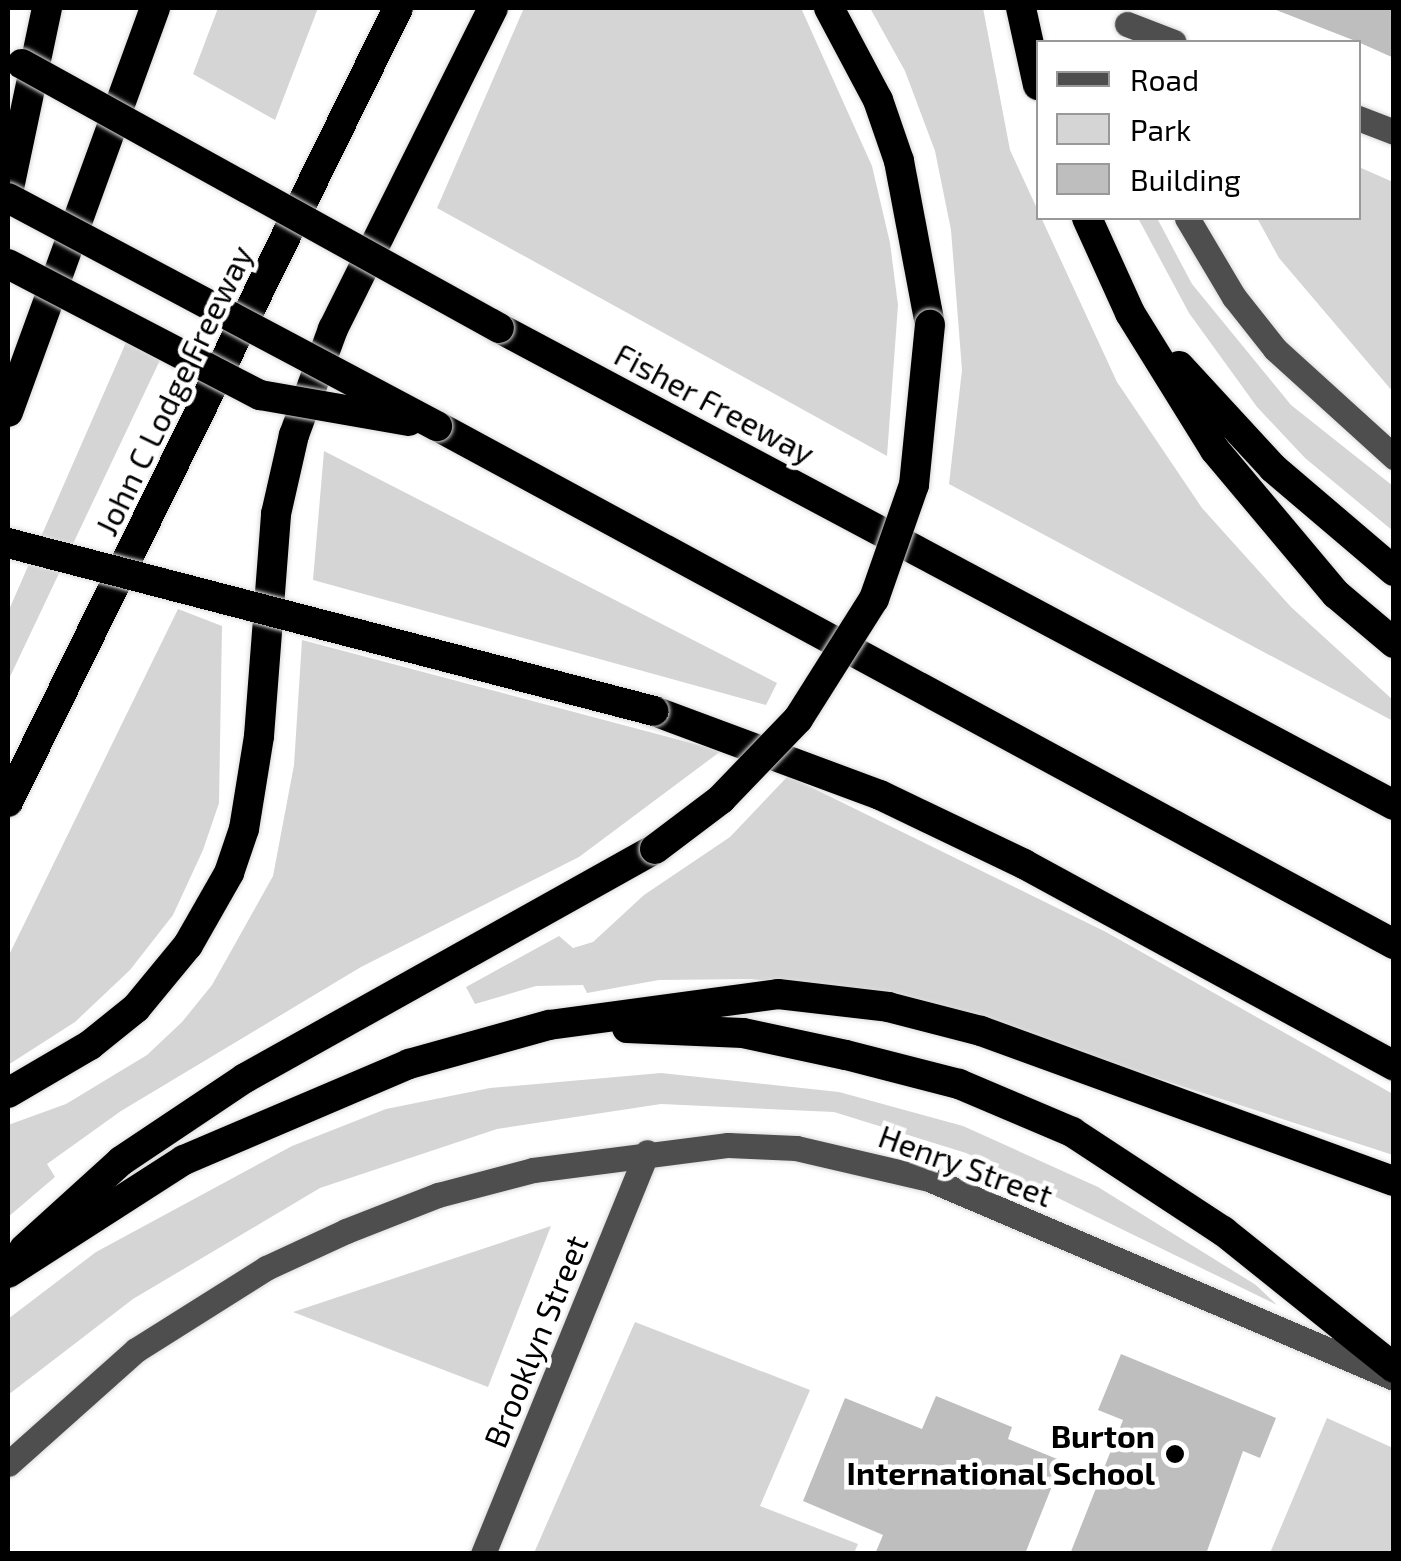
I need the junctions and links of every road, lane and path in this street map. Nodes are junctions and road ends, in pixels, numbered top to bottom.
1 (47, 8) edge
2 (155, 8) edge
3 (493, 8) edge
4 (829, 8) edge
5 (1021, 8) edge
6 (395, 13) edge
7 (1128, 25) edge
8 (1169, 40) edge
9 (15, 59) edge
10 (1036, 76) edge
11 (1361, 119) edge
12 (1394, 132) edge
13 (8, 195) edge
14 (1088, 220) edge
15 (1188, 220) edge
16 (8, 264) edge
17 (1130, 313) junction
18 (8, 412) edge
19 (436, 426) junction
20 (1394, 457) edge
21 (8, 543) edge
22 (1394, 570) edge
23 (1394, 643) edge
24 (8, 802) edge
25 (1394, 805) edge
26 (1394, 944) edge
27 (549, 1025) junction
28 (1394, 1066) edge
29 (8, 1093) edge
30 (647, 1152) junction
31 (1394, 1181) edge
32 (8, 1265) edge
33 (8, 1273) edge
34 (1394, 1368) edge
35 (1394, 1378) edge
36 (8, 1464) edge
37 (483, 1554) edge

1 - 13 highway
2 - 18 highway
3 - 29 highway
4 - 32 highway, bridge
5 - 10 highway
6 - 24 highway, John C Lodge Freeway
7 - 8 street
9 - 25 highway, Fisher Freeway, bridge
11 - 12 street
13 - 19 highway, bridge
14 - 17 highway
15 - 20 street
16 - 19 highway, bridge
17 - 22 highway
17 - 23 highway
19 - 26 highway
21 - 28 highway, bridge
27 - 31 highway
27 - 33 highway
27 - 34 highway
30 - 35 street, Henry Street
30 - 36 street, Henry Street
30 - 37 street, Brooklyn Street

